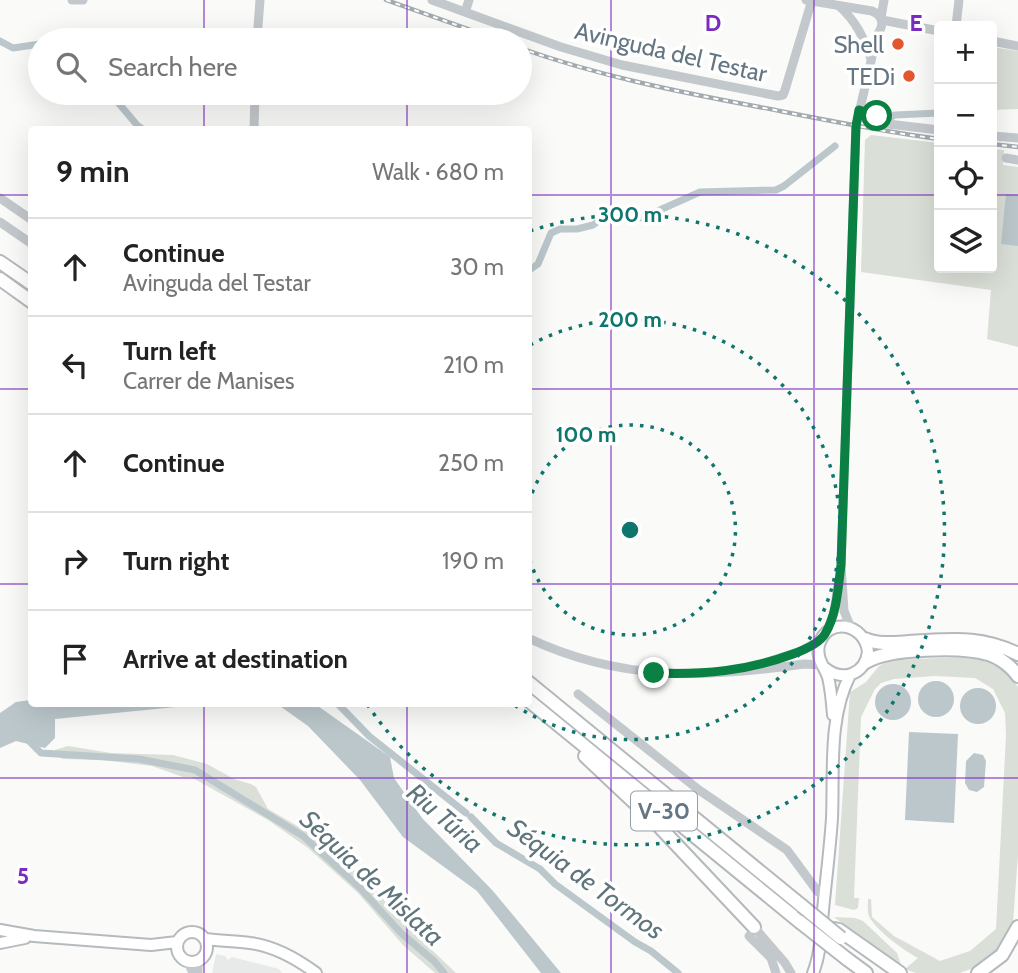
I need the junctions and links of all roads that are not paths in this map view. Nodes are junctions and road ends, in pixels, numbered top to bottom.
1 (72, 0) edge
2 (83, 0) edge
3 (260, 0) edge
4 (432, 0) edge
5 (469, 0) edge
6 (810, 0) edge
7 (884, 0) edge
8 (959, 0) edge
9 (838, 5) junction
10 (868, 11) junction
11 (465, 12) junction
12 (881, 19) junction
13 (957, 21) edge
14 (855, 24) junction
15 (258, 28) edge
16 (509, 28) edge
17 (934, 30) edge
18 (877, 35) junction
19 (532, 36) edge
20 (863, 36) junction
21 (997, 42) edge
22 (1018, 46) edge
23 (871, 61) junction
24 (255, 105) edge
25 (859, 110) junction
26 (254, 126) edge
27 (934, 129) edge
28 (997, 136) edge
29 (1018, 138) edge
30 (1006, 158) dead end
31 (1018, 160) edge
32 (0, 198) edge
33 (28, 217) edge
34 (0, 222) edge
35 (28, 241) edge
36 (0, 261) edge
37 (0, 279) edge
38 (28, 281) edge
39 (28, 299) edge
40 (841, 565) junction
41 (851, 628) junction
42 (823, 637) junction
43 (865, 639) junction
44 (532, 640) edge
45 (1018, 654) edge
46 (866, 662) junction
47 (823, 667) junction
48 (740, 670) junction
49 (850, 675) junction
50 (1018, 676) edge
51 (532, 685) edge
52 (578, 694) dead end
53 (532, 707) edge
54 (532, 707) edge
55 (835, 729) junction
56 (825, 894) junction
57 (1018, 927) edge
58 (0, 930) edge
59 (752, 932) junction
60 (34, 936) junction
61 (843, 936) junction
62 (177, 942) junction
63 (0, 943) edge
64 (207, 944) junction
65 (151, 945) junction
66 (819, 956) junction
67 (191, 965) edge
68 (316, 973) edge
69 (776, 973) edge
70 (792, 973) edge
71 (813, 973) edge
72 (821, 973) edge
73 (866, 973) edge
74 (887, 973) edge
75 (900, 973) edge
76 (978, 973) edge

1 - 2 street
3 - 15 street
4 - 11 street, Avinguda del Testar
5 - 11 street
6 - 9 street
6 - 19 street, Avinguda del Testar
7 - 10 street
7 - 12 street
8 - 13 street
9 - 10 street
9 - 14 street
10 - 12 street
10 - 14 street
11 - 16 street, Avinguda del Testar
12 - 17 street
12 - 18 street
14 - 20 street
18 - 20 street
18 - 23 street
20 - 23 street
21 - 22 street
23 - 25 street
24 - 26 street
25 - 27 street
25 - 40 street
28 - 29 street
30 - 31 street
32 - 33 street
34 - 35 street
36 - 38 highway
37 - 39 highway
40 - 41 street
40 - 42 street
41 - 42 main road
41 - 43 main road
42 - 47 main road
42 - 48 street
43 - 45 highway
43 - 46 main road
44 - 48 street
46 - 49 main road
46 - 50 highway
47 - 48 street
47 - 49 main road
47 - 55 main road
49 - 55 main road
51 - 61 highway, V-30, bridge
52 - 56 street
53 - 73 highway, V-30, bridge
54 - 59 highway
55 - 56 main road
56 - 66 main road
57 - 76 highway
58 - 60 main road
59 - 69 street
59 - 70 street
60 - 63 main road
60 - 65 main road
61 - 74 highway, V-30
61 - 75 highway
62 - 64 main road
62 - 65 main road
62 - 67 main road
64 - 67 main road
64 - 68 main road
65 - 67 main road
66 - 71 main road
66 - 72 main road

